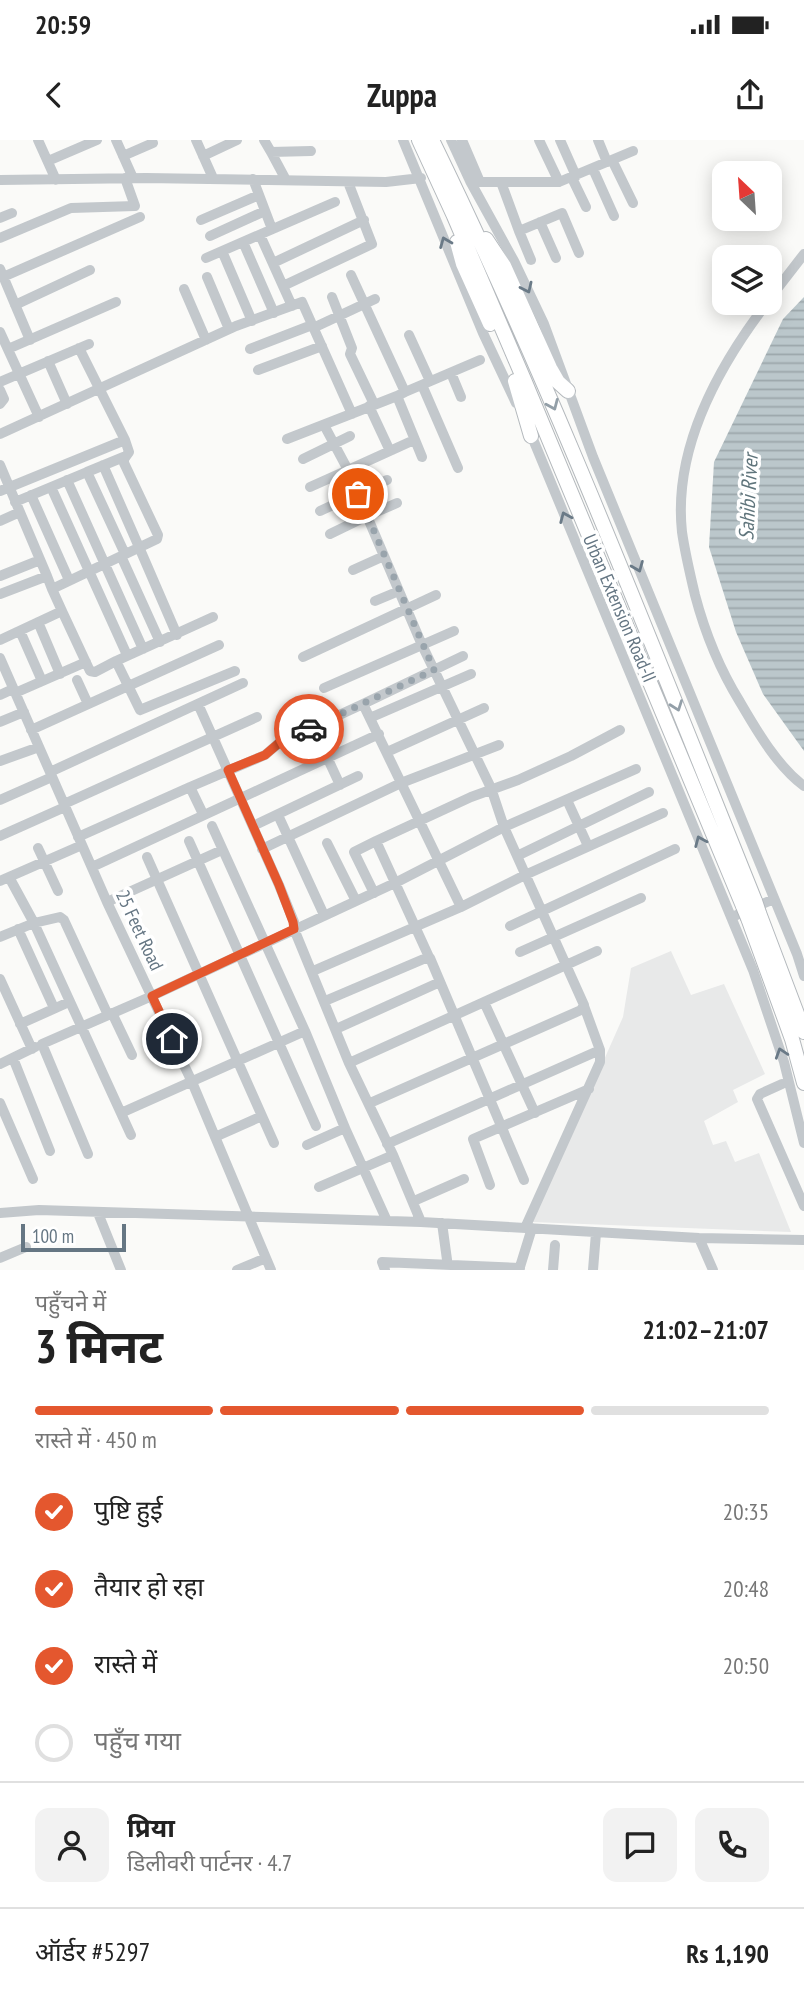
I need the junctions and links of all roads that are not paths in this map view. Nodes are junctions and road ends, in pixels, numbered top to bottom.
1 (38, 140) edge
2 (97, 140) edge
3 (116, 140) edge
4 (196, 140) edge
5 (237, 140) edge
6 (264, 140) edge
7 (403, 140) edge
8 (418, 140) edge
9 (432, 140) edge
10 (451, 140) edge
11 (462, 140) edge
12 (539, 140) edge
13 (560, 140) edge
14 (598, 140) edge
15 (153, 143) dead end
16 (311, 151) dead end
17 (633, 151) dead end
18 (271, 152) junction
19 (123, 156) junction
20 (203, 156) junction
21 (48, 161) junction
22 (610, 161) junction
23 (593, 169) junction
24 (574, 177) junction
25 (1, 178) edge
26 (129, 178) junction
27 (213, 178) junction
28 (421, 178) junction
29 (253, 179) junction
30 (56, 180) junction
31 (286, 180) junction
32 (348, 182) junction
33 (475, 182) junction
34 (501, 182) junction
35 (559, 182) junction
36 (259, 195) junction
37 (335, 202) dead end
38 (633, 203) dead end
39 (135, 206) junction
40 (586, 207) dead end
41 (265, 211) junction
42 (12, 213) dead end
43 (454, 216) junction
44 (614, 216) dead end
45 (139, 217) junction
46 (0, 218) edge
47 (201, 220) dead end
48 (364, 220) junction
49 (540, 222) junction
50 (144, 228) dead end
51 (272, 229) junction
52 (519, 231) junction
53 (476, 232) junction
54 (260, 234) junction
55 (211, 236) dead end
56 (0, 239) edge
57 (243, 242) junction
58 (222, 251) junction
59 (579, 253) dead end
60 (804, 254) edge
61 (206, 258) dead end
62 (556, 258) dead end
63 (531, 260) dead end
64 (273, 263) junction
65 (90, 270) dead end
66 (2, 273) edge
67 (351, 275) dead end
68 (207, 277) dead end
69 (782, 283) edge
70 (283, 286) junction
71 (184, 289) dead end
72 (332, 297) dead end
73 (375, 299) dead end
74 (116, 302) dead end
75 (365, 304) junction
76 (15, 305) junction
77 (292, 306) junction
78 (274, 313) junction
79 (758, 315) edge
80 (340, 316) junction
81 (252, 321) junction
82 (313, 326) junction
83 (229, 329) junction
84 (0, 332) edge
85 (409, 335) dead end
86 (30, 340) junction
87 (206, 340) junction
88 (322, 346) junction
89 (8, 349) junction
90 (250, 349) dead end
91 (480, 360) dead end
92 (48, 361) junction
93 (258, 370) dead end
94 (19, 373) junction
95 (451, 373) junction
96 (0, 382) edge
97 (426, 383) junction
98 (99, 389) junction
99 (0, 390) edge
100 (568, 390) junction
101 (401, 394) junction
102 (461, 397) dead end
103 (0, 404) edge
104 (67, 404) junction
105 (372, 405) junction
106 (352, 414) junction
107 (39, 417) junction
108 (324, 425) junction
109 (0, 433) edge
110 (350, 436) dead end
111 (531, 436) junction
112 (287, 439) dead end
113 (125, 440) junction
114 (414, 440) junction
115 (334, 443) junction
116 (390, 451) junction
117 (126, 456) junction
118 (422, 457) dead end
119 (303, 459) dead end
120 (0, 466) edge
121 (103, 466) junction
122 (458, 468) dead end
123 (348, 470) junction
124 (87, 472) junction
125 (67, 480) junction
126 (387, 480) dead end
127 (51, 487) junction
128 (310, 487) dead end
129 (5, 489) edge
130 (358, 494) junction
131 (31, 495) junction
132 (15, 502) junction
133 (397, 503) dead end
134 (320, 511) dead end
135 (20, 512) junction
136 (367, 516) junction
137 (0, 521) edge
138 (330, 534) dead end
139 (139, 547) junction
140 (123, 555) junction
141 (384, 556) junction
142 (40, 560) junction
143 (105, 564) junction
144 (90, 570) junction
145 (353, 570) dead end
146 (0, 576) edge
147 (47, 576) junction
148 (69, 580) junction
149 (52, 589) junction
150 (399, 591) junction
151 (0, 594) edge
152 (436, 595) dead end
153 (375, 601) dead end
154 (407, 608) junction
155 (62, 611) junction
156 (213, 617) dead end
157 (38, 622) junction
158 (20, 631) junction
159 (454, 631) dead end
160 (177, 635) junction
161 (0, 640) edge
162 (160, 642) junction
163 (219, 645) dead end
164 (422, 645) junction
165 (143, 649) junction
166 (128, 655) junction
167 (463, 656) dead end
168 (303, 657) dead end
169 (0, 658) edge
170 (116, 661) junction
171 (86, 663) junction
172 (434, 670) junction
173 (235, 671) dead end
174 (60, 674) junction
175 (471, 674) dead end
176 (77, 680) dead end
177 (42, 681) junction
178 (243, 683) dead end
179 (442, 687) junction
180 (129, 688) junction
181 (324, 688) dead end
182 (14, 691) junction
183 (0, 695) edge
184 (88, 704) junction
185 (198, 704) junction
186 (363, 704) junction
187 (484, 708) dead end
188 (23, 712) junction
189 (257, 717) dead end
190 (372, 717) junction
191 (458, 720) junction
192 (0, 722) edge
193 (31, 730) junction
194 (620, 730) dead end
195 (379, 734) junction
196 (213, 737) junction
197 (499, 745) dead end
198 (39, 747) junction
199 (387, 752) junction
200 (473, 755) junction
201 (327, 757) junction
202 (0, 761) edge
203 (636, 769) dead end
204 (228, 770) junction
205 (51, 775) junction
206 (358, 776) dead end
207 (401, 783) junction
208 (340, 785) junction
209 (804, 786) edge
210 (190, 787) junction
211 (491, 789) junction
212 (649, 792) dead end
213 (239, 797) junction
214 (0, 800) edge
215 (567, 800) junction
216 (64, 805) junction
217 (663, 813) dead end
218 (202, 814) junction
219 (278, 815) junction
220 (417, 820) junction
221 (212, 826) dead end
222 (579, 826) junction
223 (253, 827) junction
224 (504, 827) junction
225 (0, 836) edge
226 (287, 837) junction
227 (80, 841) junction
228 (189, 841) dead end
229 (376, 841) junction
230 (327, 843) dead end
231 (588, 846) junction
232 (38, 848) dead end
233 (262, 849) junction
234 (676, 849) dead end
235 (222, 850) junction
236 (517, 856) junction
237 (147, 857) dead end
238 (44, 861) junction
239 (198, 861) junction
240 (438, 862) junction
241 (92, 867) junction
242 (525, 875) junction
243 (5, 879) edge
244 (157, 880) junction
245 (397, 882) junction
246 (58, 891) dead end
247 (374, 893) junction
248 (641, 898) dead end
249 (774, 900) junction
250 (356, 901) junction
251 (107, 902) junction
252 (461, 907) junction
253 (751, 909) junction
254 (541, 911) junction
255 (324, 915) junction
256 (732, 918) junction
257 (34, 923) junction
258 (416, 926) junction
259 (510, 926) dead end
260 (18, 929) junction
261 (294, 929) junction
262 (0, 936) edge
263 (553, 939) junction
264 (266, 943) junction
265 (767, 949) junction
266 (597, 951) dead end
267 (520, 952) dead end
268 (241, 954) junction
269 (429, 957) junction
270 (565, 966) junction
271 (313, 971) junction
272 (200, 973) junction
273 (804, 976) edge
274 (0, 979) edge
275 (440, 982) junction
276 (152, 996) junction
277 (325, 1001) junction
278 (69, 1002) junction
279 (484, 1002) junction
280 (584, 1006) junction
281 (54, 1008) junction
282 (110, 1014) junction
283 (454, 1015) junction
284 (20, 1024) junction
285 (81, 1027) junction
286 (336, 1029) junction
287 (305, 1031) junction
288 (804, 1032) edge
289 (280, 1042) junction
290 (503, 1043) junction
291 (37, 1046) junction
292 (600, 1050) junction
293 (132, 1055) dead end
294 (472, 1057) junction
295 (13, 1058) junction
296 (239, 1060) junction
297 (349, 1063) junction
298 (0, 1064) edge
299 (192, 1082) junction
300 (804, 1083) edge
301 (782, 1084) dead end
302 (522, 1086) junction
303 (589, 1088) junction
304 (491, 1100) junction
305 (370, 1103) junction
306 (1, 1110) edge
307 (535, 1112) junction
308 (121, 1113) junction
309 (262, 1116) junction
310 (316, 1126) dead end
311 (502, 1127) junction
312 (345, 1128) junction
313 (131, 1135) dead end
314 (215, 1137) junction
315 (274, 1143) dead end
316 (804, 1143) edge
317 (387, 1144) junction
318 (307, 1145) dead end
319 (50, 1150) dead end
320 (89, 1154) dead end
321 (393, 1155) junction
322 (363, 1168) junction
323 (33, 1179) dead end
324 (464, 1179) dead end
325 (524, 1180) dead end
326 (490, 1185) dead end
327 (319, 1187) dead end
328 (414, 1201) junction
329 (804, 1206) edge
330 (0, 1213) edge
331 (98, 1213) junction
332 (248, 1216) junction
333 (387, 1221) junction
334 (421, 1222) junction
335 (442, 1223) junction
336 (529, 1228) junction
337 (596, 1233) junction
338 (699, 1238) junction
339 (804, 1240) edge
340 (555, 1245) dead end
341 (26, 1247) dead end
342 (0, 1258) edge
343 (267, 1258) junction
344 (448, 1267) edge
345 (477, 1268) edge
346 (519, 1269) edge
347 (121, 1270) edge
348 (237, 1270) edge
349 (271, 1270) edge
350 (385, 1270) edge
351 (553, 1270) edge
352 (593, 1270) edge
353 (713, 1270) edge

1 - 21 street
2 - 21 street
3 - 19 street
4 - 20 street
5 - 20 street
6 - 18 street
7 - 28 street
8 - 43 highway, Urban Extension Road-II
9 - 53 highway, Urban Extension Road-II
10 - 33 street
11 - 33 street
12 - 35 street
13 - 24 street
14 - 22 street
15 - 19 street
16 - 18 street
17 - 22 street
18 - 31 street
19 - 26 street
20 - 27 street
21 - 30 street
22 - 23 street
22 - 38 street
23 - 24 street
23 - 44 street
24 - 35 street
24 - 40 street
25 - 30 street
26 - 27 street
26 - 30 street
26 - 39 street
27 - 29 street
28 - 32 street
111 -> 28 street
29 - 31 street
29 - 36 street
31 - 32 street
32 - 48 street
33 - 34 street
33 -> 100 street
34 - 35 street
34 - 52 street
36 - 41 street
36 - 47 street
37 - 51 street
39 - 45 street
39 - 56 street
41 - 51 street
41 - 55 street
42 - 46 street
43 - 111 highway
43 - 253 highway, Urban Extension Road-II
45 - 50 street
45 - 66 street
48 - 64 street
48 - 70 street
49 - 52 street
49 - 59 street
49 - 62 street
51 - 54 street
52 - 63 street
53 - 100 highway
53 -> 253 highway, Urban Extension Road-II
54 - 57 street
54 - 64 street
57 - 58 street
57 - 78 street
58 - 61 street
58 - 81 street
60 - 69 street
64 - 70 street
65 - 76 street
66 - 76 street
67 - 75 street
68 - 83 street
70 - 77 street
71 - 87 street
72 - 80 street
73 - 75 street
74 - 86 street
75 - 80 street
75 - 101 street
76 - 86 street
77 - 78 street
77 - 82 street
78 - 81 street
79 - 209 street
80 - 82 street
80 - 105 street
81 - 83 street
82 - 88 street
82 - 90 street
83 - 87 street
84 - 89 street
85 - 97 street
86 - 89 street
87 - 98 street
88 - 93 street
88 - 106 street
89 - 94 street
91 - 95 street
92 - 94 street
92 - 98 street
92 - 104 street
94 - 96 street
94 - 107 street
95 - 97 street
95 - 102 street
97 - 101 street
97 - 122 street
98 - 104 street
98 - 113 street
99 - 103 street
100 -> 249 street
101 - 105 street
101 - 114 street
104 - 107 street
105 - 106 street
105 - 116 street
106 - 108 street
107 - 109 street
108 - 112 street
108 - 115 street
110 - 115 street
256 -> 111 street
113 - 117 street
113 - 129 street
114 - 116 street
114 - 118 street
115 - 119 street
115 - 123 street
116 - 123 street
117 - 121 street
117 - 139 street
120 - 129 street
121 - 124 street
121 - 139 street
123 - 128 street
123 - 130 street
124 - 125 street
124 - 140 street
125 - 127 street
125 - 143 street
126 - 130 street
127 - 131 street
127 - 144 street
129 - 132 street
130 - 134 street
130 - 136 street
131 - 132 street
131 - 148 street
132 - 135 street
133 - 136 street
135 - 137 street
135 - 142 street
136 - 138 street
136 - 141 street
139 - 140 street
139 - 160 street
140 - 143 street
140 - 162 street
141 - 145 street
141 - 150 street
142 - 146 street
142 - 147 street
143 - 144 street
143 - 165 street
144 - 148 street
144 - 166 street
147 - 149 street
147 - 151 street
148 - 149 street
149 - 155 street
150 - 153 street
150 - 154 street
152 - 154 street
154 - 164 street
154 - 168 street
155 - 157 street
155 - 171 street
156 - 160 street
157 - 158 street
157 - 174 street
158 - 161 street
158 - 177 street
159 - 164 street
160 - 162 street
162 - 165 street
163 - 180 street
164 - 172 street
164 - 181 street
165 - 166 street
166 - 170 street
167 - 172 street
169 - 182 street, 25 Feet Road
170 - 171 street
170 - 180 street
171 - 174 street
172 - 179 street
172 - 186 street
173 - 180 street
174 - 177 street
175 - 179 street
176 - 184 street
177 - 182 street
178 - 185 street
179 - 190 street
179 - 191 street
180 - 184 street
182 - 183 street
182 - 188 street, 25 Feet Road
184 - 193 street
185 - 196 street
185 - 205 street
186 - 190 street
186 - 204 street
187 - 191 street
188 - 192 street
188 - 193 street, 25 Feet Road
189 - 196 street
190 - 195 street
191 - 199 street
191 - 200 street
193 - 198 street, 25 Feet Road
194 - 211 street
195 - 199 street
195 - 201 street
196 - 204 street
196 - 216 street
197 - 200 street
198 - 202 street
198 - 205 street, 25 Feet Road
199 - 207 street
200 - 207 street
200 - 211 street
201 - 208 street
201 - 213 street
203 - 215 street
204 - 210 street
204 - 213 street
205 - 214 street
205 - 216 street, 25 Feet Road
206 - 208 street
207 - 220 street
207 - 226 street
208 - 219 street
210 - 218 street
210 - 227 street
211 - 220 street
211 - 224 street
212 - 222 street
213 - 218 street
213 - 223 street
215 - 222 street
215 - 224 street
216 - 225 street
216 - 227 street, 25 Feet Road
217 - 231 street
218 - 241 street
219 - 223 street
219 - 226 street
220 - 229 street
220 - 240 street
221 - 235 street
222 - 231 street
222 - 236 street
223 - 233 street
224 - 236 street
224 - 240 street
226 - 233 street
226 - 255 street
227 - 238 street
227 - 241 street, 25 Feet Road
228 - 239 street
229 - 245 street
229 - 247 street
230 - 250 street
231 - 242 street
232 - 238 street
233 - 261 street
234 - 254 street
235 - 239 street
235 - 264 street
236 - 242 street
237 - 244 street
238 - 243 street
238 - 246 street
239 - 244 street
239 - 268 street
240 - 245 street
240 - 252 street
241 - 251 street, 25 Feet Road
242 - 252 street
242 - 254 street
243 - 257 street
244 - 251 street
244 - 272 street
245 - 247 street
245 - 258 street
247 - 250 street
248 - 263 street
249 - 256 street
249 - 273 street
250 - 255 street
251 - 276 street, 25 Feet Road
252 - 258 street
253 - 265 highway, Urban Extension Road-II
254 - 259 street
254 - 263 street
255 - 261 street
316 -> 256 street
257 - 260 street
257 - 278 street
257 - 282 street
258 - 269 street
258 - 271 street
260 - 262 street
260 - 281 street
261 - 264 street
261 - 271 street
263 - 267 street
263 - 270 street
264 - 268 street
264 - 287 street
265 - 288 highway, Urban Extension Road-II
265 - 300 highway, Urban Extension Road-II
266 - 270 street
268 - 272 street
268 - 289 street
269 - 275 street
269 - 277 street
270 - 279 street
270 - 280 street
271 - 277 street
272 - 276 street
272 - 296 street
274 - 284 street
275 - 283 street
275 - 286 street
276 - 282 street
276 - 299 street, 25 Feet Road
277 - 286 street
278 - 281 street
278 - 285 street
279 - 283 street
279 - 290 street
280 - 290 street
280 - 292 street
281 - 284 street
282 - 285 street
282 - 293 street
283 - 294 street
283 - 297 street
284 - 291 street
285 - 291 street
285 - 308 street
286 - 297 street
287 - 289 street
287 - 312 street
289 - 296 street
289 - 310 street
290 - 294 street
290 - 302 street
291 - 295 street
291 - 320 street
292 - 302 street
292 - 303 street
294 - 304 street
294 - 305 street
295 - 298 street
295 - 319 street
296 - 299 street
296 - 309 street
297 - 305 street
299 - 308 street
299 - 314 street, 25 Feet Road
301 - 329 street
302 - 304 street
302 - 307 street
303 - 307 street
303 - 336 street
304 - 311 street
304 - 317 street
305 - 317 street
306 - 323 street
307 - 311 street
308 - 313 street
309 - 314 street
309 - 315 street
311 - 325 street
311 - 326 street
312 - 318 street
312 - 322 street
314 - 332 street, 25 Feet Road
317 - 321 street
321 - 322 street
321 - 328 street
322 - 327 street
322 - 333 street
324 - 328 street
328 - 334 street
330 - 331 street
331 - 332 street
331 - 347 street
332 - 333 street
332 - 343 street, 25 Feet Road
333 - 334 street
334 - 335 street
335 - 336 street
335 - 344 street
336 - 337 street
336 - 346 street
337 - 338 street
337 - 352 street
338 - 339 street
338 - 353 street
340 - 351 street
341 - 342 street
343 - 348 street
343 - 349 street, 25 Feet Road
344 - 345 street
344 - 350 street
345 - 346 street

